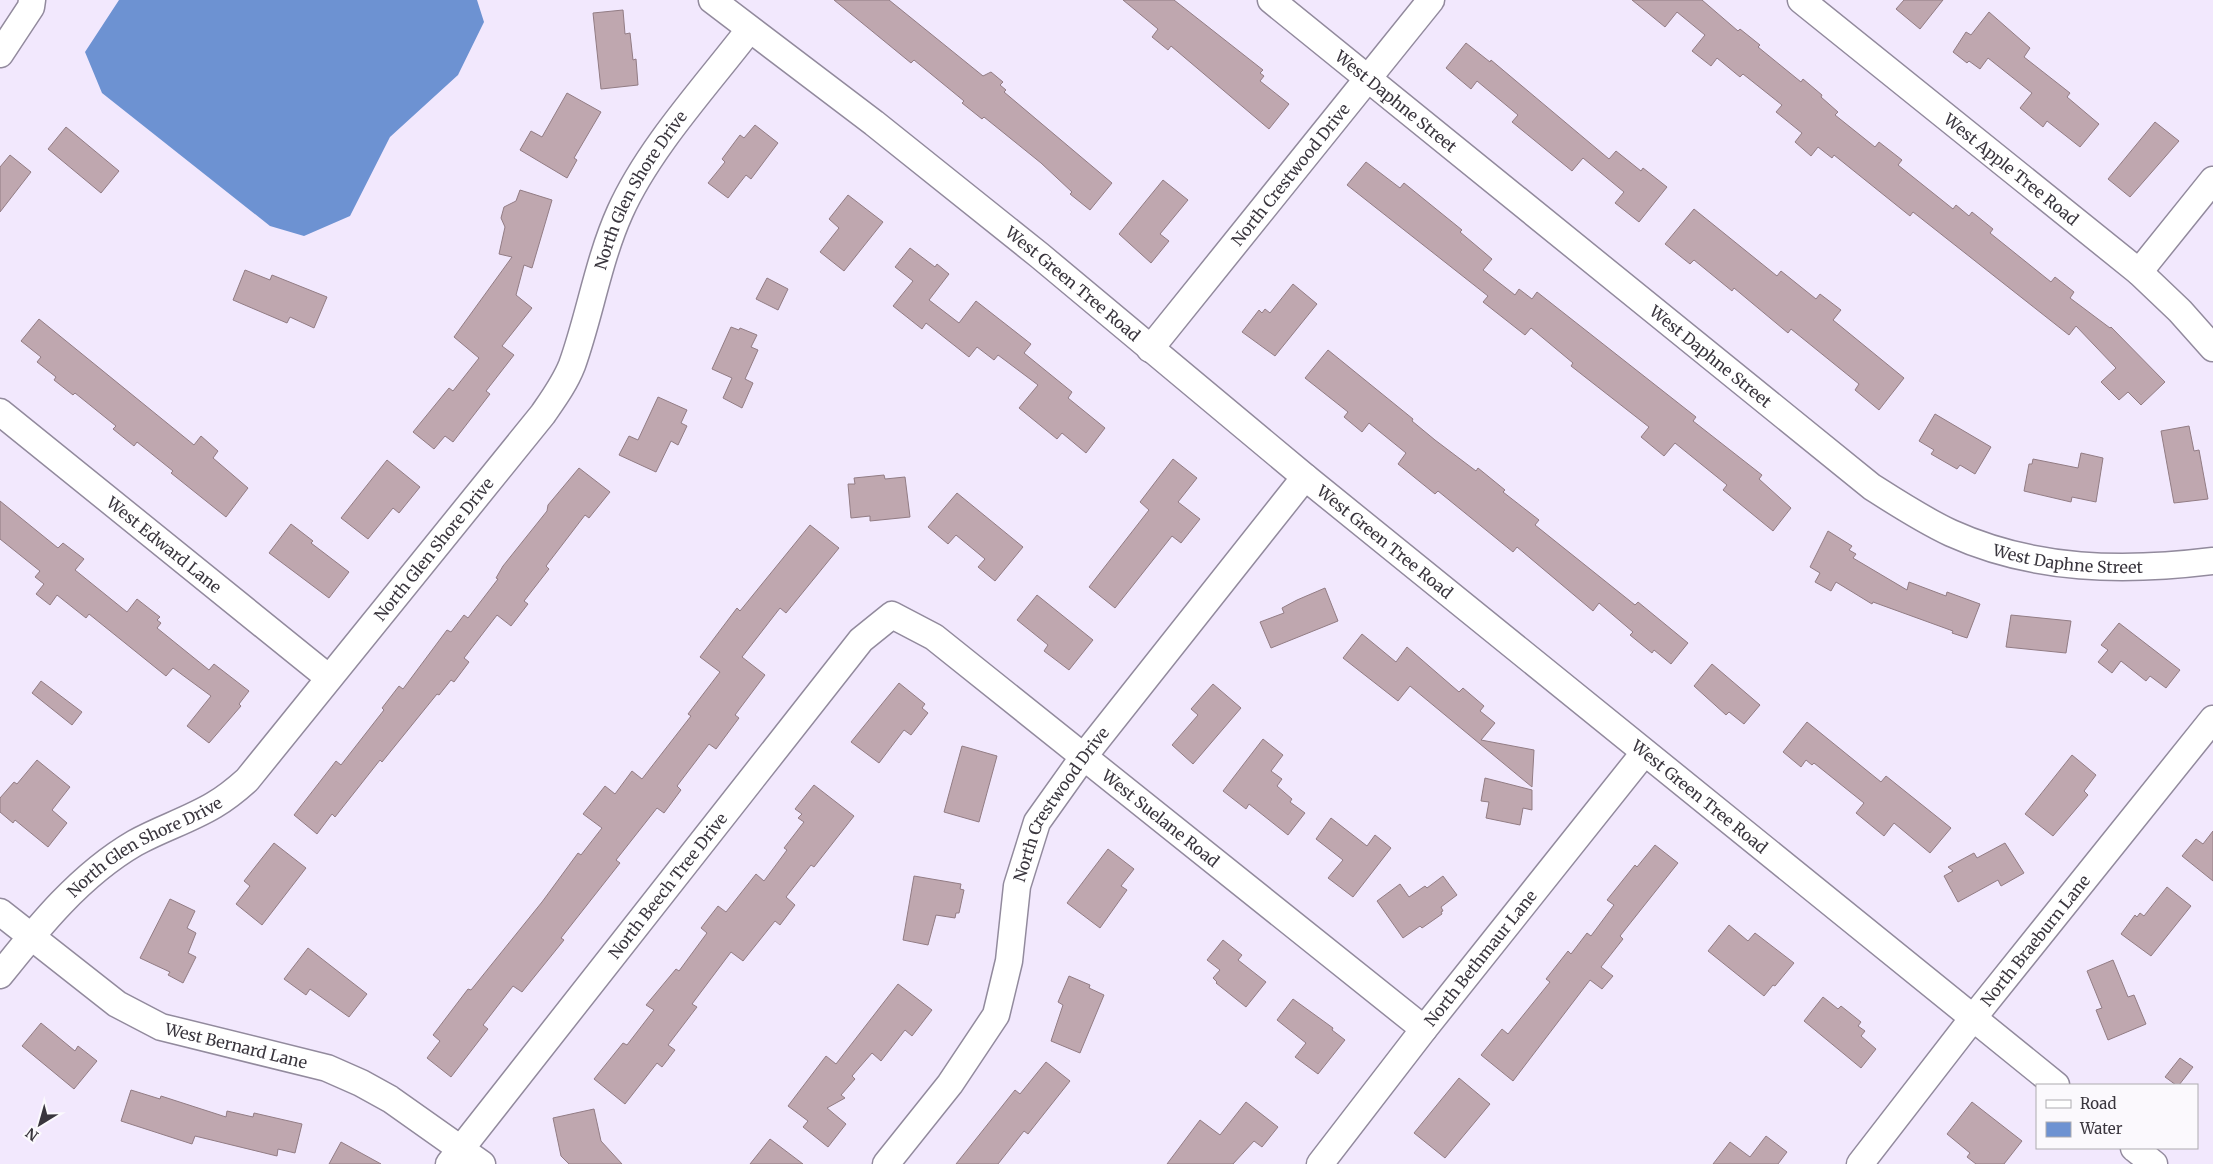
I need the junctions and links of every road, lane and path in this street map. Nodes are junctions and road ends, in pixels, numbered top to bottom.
1 (32, 0) edge
2 (712, 0) edge
3 (1271, 0) edge
4 (1430, 0) edge
5 (1801, 0) edge
6 (749, 30) junction
7 (0, 54) edge
8 (1368, 78) junction
9 (2213, 180) edge
10 (2139, 272) junction
11 (1150, 348) junction
12 (2213, 348) edge
13 (0, 412) edge
14 (1305, 477) junction
15 (2213, 561) edge
16 (892, 615) joint
17 (329, 678) junction
18 (2213, 719) edge
19 (1644, 753) junction
20 (1084, 756) junction
21 (0, 912) edge
22 (30, 936) junction
23 (0, 975) edge
24 (1973, 1018) junction
25 (1424, 1029) junction
26 (2055, 1084) edge
27 (2135, 1149) edge
28 (455, 1156) edge
29 (482, 1164) edge
30 (886, 1164) edge
31 (1320, 1164) edge
32 (1860, 1164) edge
33 (2154, 1164) edge

1 - 7 street
2 - 6 street, West Green Tree Road
3 - 8 street, West Daphne Street
4 - 8 street, North Crestwood Drive
5 - 10 street, West Apple Tree Road
6 - 11 street, West Green Tree Road
6 - 17 street, North Glen Shore Drive
8 - 11 street, North Crestwood Drive
8 - 15 street, West Daphne Street
9 - 10 street
10 - 12 street, West Apple Tree Road
11 - 14 street, West Green Tree Road
13 - 17 street, West Edward Lane
14 - 19 street, West Green Tree Road
14 - 20 street, North Crestwood Drive
16 - 20 street, West Suelane Road
16 - 28 street, North Beech Tree Drive
17 - 22 street, North Glen Shore Drive
18 - 24 street, North Braeburn Lane
19 - 24 street, West Green Tree Road
19 - 25 street, North Bethmaur Lane
20 - 25 street, West Suelane Road
20 - 30 street, North Crestwood Drive
21 - 22 street, West Bernard Lane
22 - 23 street, North Glen Shore Drive
22 - 28 street, West Bernard Lane
24 - 26 street, West Green Tree Road
24 - 32 street, North Braeburn Lane
25 - 31 street, North Bethmaur Lane
27 - 33 street
28 - 29 street, West Bernard Lane

